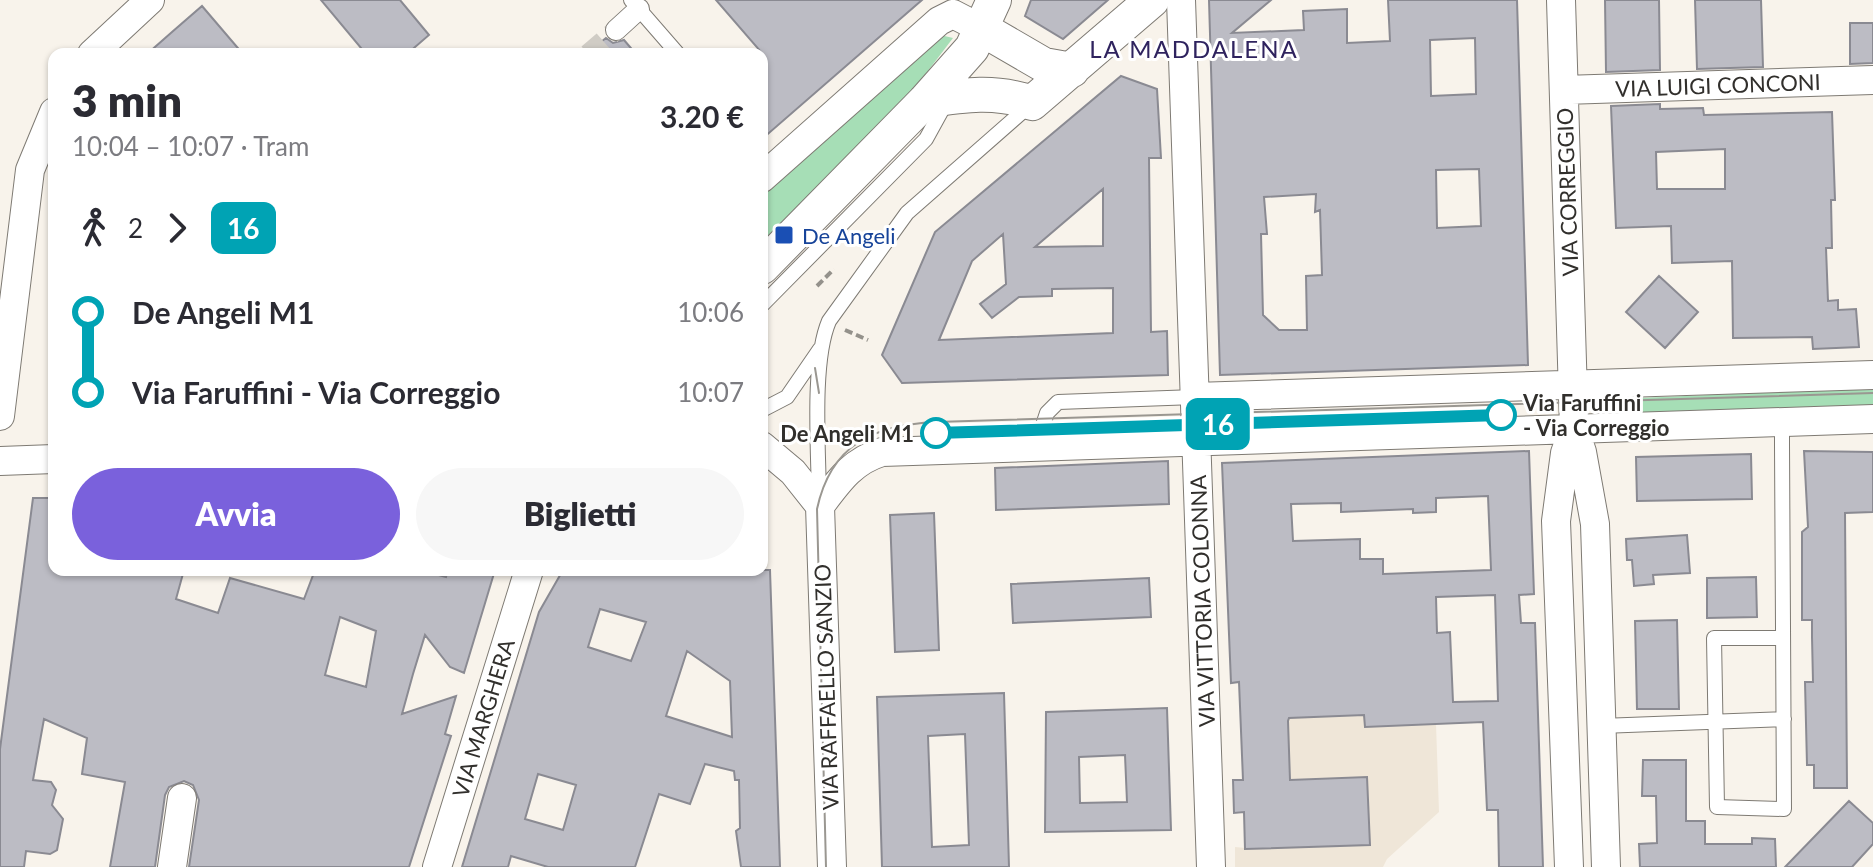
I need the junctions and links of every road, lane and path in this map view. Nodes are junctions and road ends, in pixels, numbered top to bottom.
1 (150, 0) edge
2 (1152, 0) edge
3 (1181, 0) edge
4 (1561, 0) edge
5 (635, 5) edge
6 (982, 26) edge
7 (616, 30) tunnel mouth
8 (98, 48) edge
9 (673, 48) edge
10 (1072, 70) junction
11 (1873, 80) edge
12 (1564, 90) junction
13 (937, 99) junction
14 (1032, 103) junction
15 (48, 126) edge
16 (768, 173) edge
17 (768, 261) edge
18 (834, 269) dead end
19 (817, 286) dead end
20 (768, 299) edge
21 (843, 330) dead end
22 (868, 340) dead end
23 (822, 345) junction
24 (1873, 375) edge
25 (1573, 385) junction
26 (1195, 397) junction
27 (768, 407) edge
28 (0, 416) edge
29 (1873, 419) edge
30 (1782, 422) junction
31 (1574, 428) junction
32 (1196, 440) junction
33 (1060, 444) junction
34 (768, 451) edge
35 (48, 459) edge
36 (0, 461) edge
37 (820, 506) junction
38 (1556, 521) junction
39 (1595, 524) junction
40 (527, 576) edge
41 (1783, 638) junction
42 (1713, 719) junction
43 (1784, 719) junction
44 (1601, 726) junction
45 (182, 798) dead end
46 (172, 867) edge
47 (437, 867) edge
48 (832, 867) edge
49 (1211, 867) edge
50 (1569, 867) edge
51 (1606, 867) edge

1 - 8 street
2 - 10 street
3 - 26 street, VIA VITTORIA COLONNA
4 - 12 street, VIA CORREGGIO
5 - 7 street
5 - 9 lane
6 - 10 street
6 - 13 street
6 - 16 street
10 - 14 street
11 - 12 street, VIA LUIGI CONCONI
12 - 25 street, VIA CORREGGIO
13 - 14 street
13 - 17 street
13 - 20 lane
14 - 23 lane
15 - 28 street
18 - 19 path
21 - 22 path
23 - 27 lane
23 - 37 lane
24 - 25 street
25 - 26 street
25 - 31 street, VIA CORREGGIO
26 - 32 street, VIA VITTORIA COLONNA
26 - 33 lane
29 - 30 street
30 - 31 street
30 - 41 lane
31 - 32 street
31 - 38 street
31 - 39 street
32 - 33 street
32 - 49 street, VIA VITTORIA COLONNA
33 - 37 street
34 - 37 street
35 - 36 street
37 - 48 street, VIA RAFFAELLO SANZIO
38 - 39 street
38 - 50 street
39 - 44 street
40 - 47 street, VIA MARGHERA
41 - 42 lane
41 - 43 lane
42 - 43 lane
42 - 43 lane
42 - 44 lane
44 - 51 street
45 - 46 street

